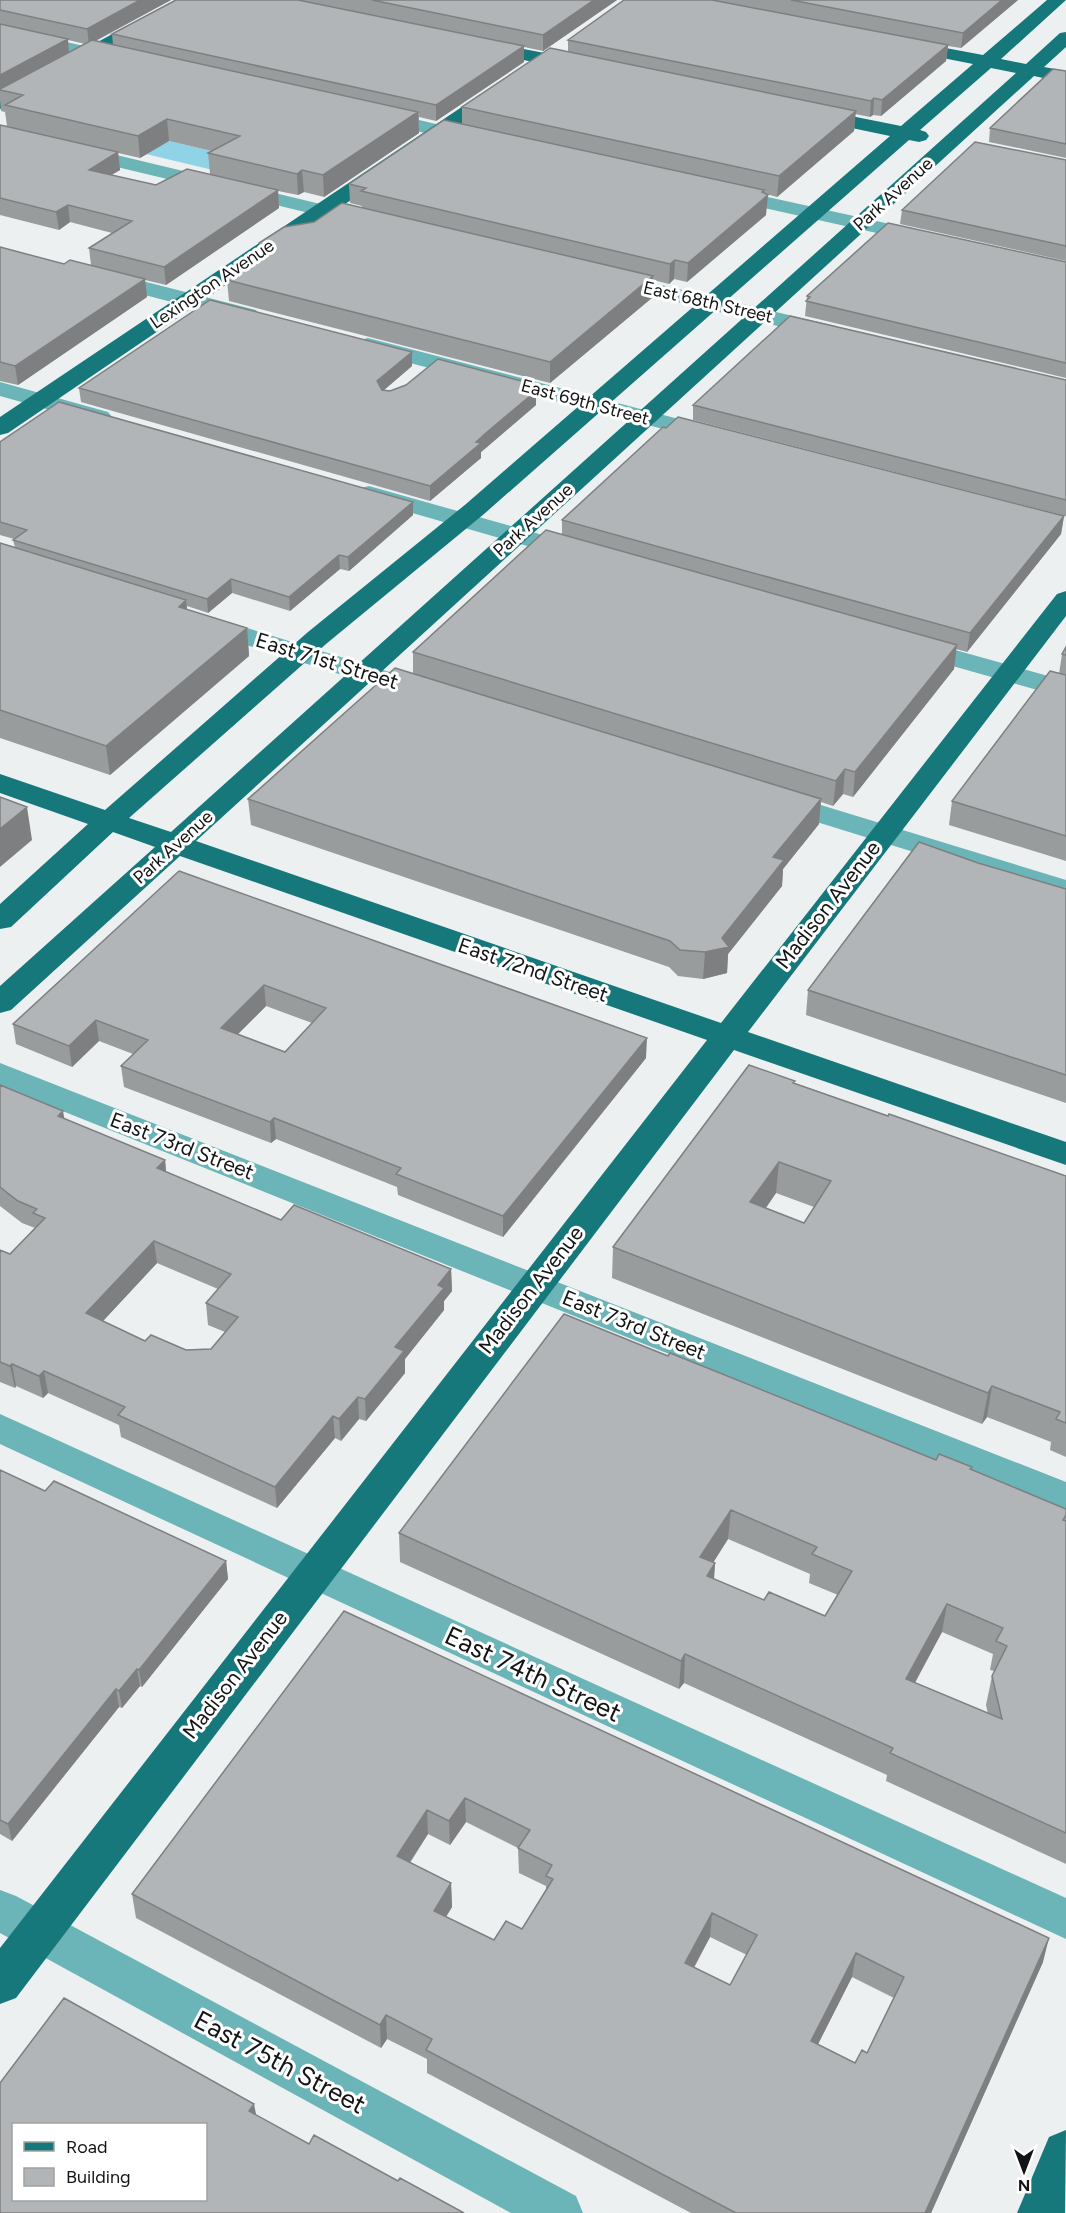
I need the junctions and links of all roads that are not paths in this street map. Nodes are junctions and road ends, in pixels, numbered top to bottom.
1 (189, 0) edge
2 (1057, 0) edge
3 (0, 32) edge
4 (1066, 37) edge
5 (464, 42) edge
6 (889, 43) edge
7 (565, 46) edge
8 (92, 52) junction
9 (545, 59) junction
10 (986, 61) junction
11 (131, 62) edge
12 (1029, 70) junction
13 (602, 71) edge
14 (1066, 77) edge
15 (0, 103) edge
16 (795, 110) edge
17 (359, 113) edge
18 (439, 130) junction
19 (905, 133) junction
20 (0, 134) edge
21 (950, 142) junction
22 (494, 143) edge
23 (976, 147) edge
24 (700, 188) edge
25 (321, 210) junction
26 (814, 213) junction
27 (376, 223) edge
28 (860, 223) junction
29 (944, 242) edge
30 (78, 271) edge
31 (591, 274) edge
32 (189, 299) junction
33 (711, 303) junction
34 (759, 314) junction
35 (268, 320) edge
36 (848, 336) edge
37 (345, 340) edge
38 (434, 363) junction
39 (412, 380) edge
40 (0, 389) edge
41 (41, 400) junction
42 (596, 404) junction
43 (646, 417) junction
44 (125, 424) edge
45 (0, 428) edge
46 (734, 440) edge
47 (351, 488) edge
48 (463, 519) junction
49 (516, 535) junction
50 (596, 557) edge
51 (1066, 599) edge
52 (183, 616) edge
53 (893, 641) edge
54 (300, 653) junction
55 (364, 673) junction
56 (1008, 674) junction
57 (1066, 690) edge
58 (446, 698) edge
59 (0, 783) edge
60 (754, 793) edge
61 (109, 822) junction
62 (883, 833) junction
63 (175, 845) junction
64 (1066, 890) edge
65 (0, 920) edge
66 (0, 1003) edge
67 (727, 1036) junction
68 (0, 1074) edge
69 (1066, 1154) edge
70 (535, 1285) junction
71 (0, 1428) edge
72 (1066, 1498) edge
73 (314, 1573) junction
74 (1066, 1919) edge
75 (19, 1921) edge
76 (0, 1983) edge
77 (1066, 2153) edge
78 (559, 2213) edge
79 (1041, 2213) edge

1 - 8 main road
2 - 10 main road, Park Avenue
3 - 8 street
4 - 12 main road, Park Avenue
5 - 9 main road
6 - 10 main road
7 - 9 main road, Lexington Avenue
8 - 11 street
8 - 15 main road
9 - 13 main road
9 - 18 main road, Lexington Avenue
10 - 12 main road
10 - 19 main road, Park Avenue
12 - 14 main road
12 - 21 main road, Park Avenue
16 - 19 main road
17 - 18 street
18 - 22 street
18 - 25 main road, Lexington Avenue
19 - 21 main road
19 - 26 main road, Park Avenue
20 - 25 street
21 - 23 main road
21 - 28 main road, Park Avenue
24 - 26 street
25 - 27 street
25 - 32 main road, Lexington Avenue
26 - 28 street
26 - 33 main road, Park Avenue
28 - 29 street
28 - 34 main road, Park Avenue
30 - 32 street
31 - 33 street, East 68th Street
32 - 35 street
32 - 41 main road, Lexington Avenue
33 - 34 street, East 68th Street
33 - 42 main road, Park Avenue
34 - 36 street, East 68th Street
34 - 43 main road, Park Avenue
37 - 38 street, East 69th Street
38 - 39 street
38 - 42 street, East 69th Street
40 - 41 street
41 - 44 street
41 - 45 main road, Lexington Avenue
42 - 43 street, East 69th Street
42 - 48 main road, Park Avenue
43 - 46 street, East 69th Street
43 - 49 main road, Park Avenue
47 - 48 street
48 - 49 street
48 - 54 main road, Park Avenue
49 - 50 street
49 - 55 main road, Park Avenue
51 - 56 main road, Madison Avenue
52 - 54 street, East 71st Street
53 - 56 street
54 - 55 street, East 71st Street
54 - 61 main road, Park Avenue
55 - 58 street, East 71st Street
55 - 63 main road, Park Avenue
56 - 57 street
56 - 62 main road, Madison Avenue
59 - 61 main road, East 72nd Street
60 - 62 street
61 - 63 main road, East 72nd Street
61 - 65 main road, Park Avenue
62 - 64 street
62 - 67 main road, Madison Avenue
63 - 66 main road, Park Avenue
63 - 67 main road, East 72nd Street
67 - 69 main road, East 72nd Street
67 - 70 main road, Madison Avenue
68 - 70 street, East 73rd Street
70 - 72 street, East 73rd Street
70 - 73 main road, Madison Avenue
71 - 73 street, East 74th Street
73 - 74 street, East 74th Street
73 - 75 main road, Madison Avenue
75 - 76 main road, Madison Avenue
75 - 78 street, East 75th Street
77 - 79 main road

